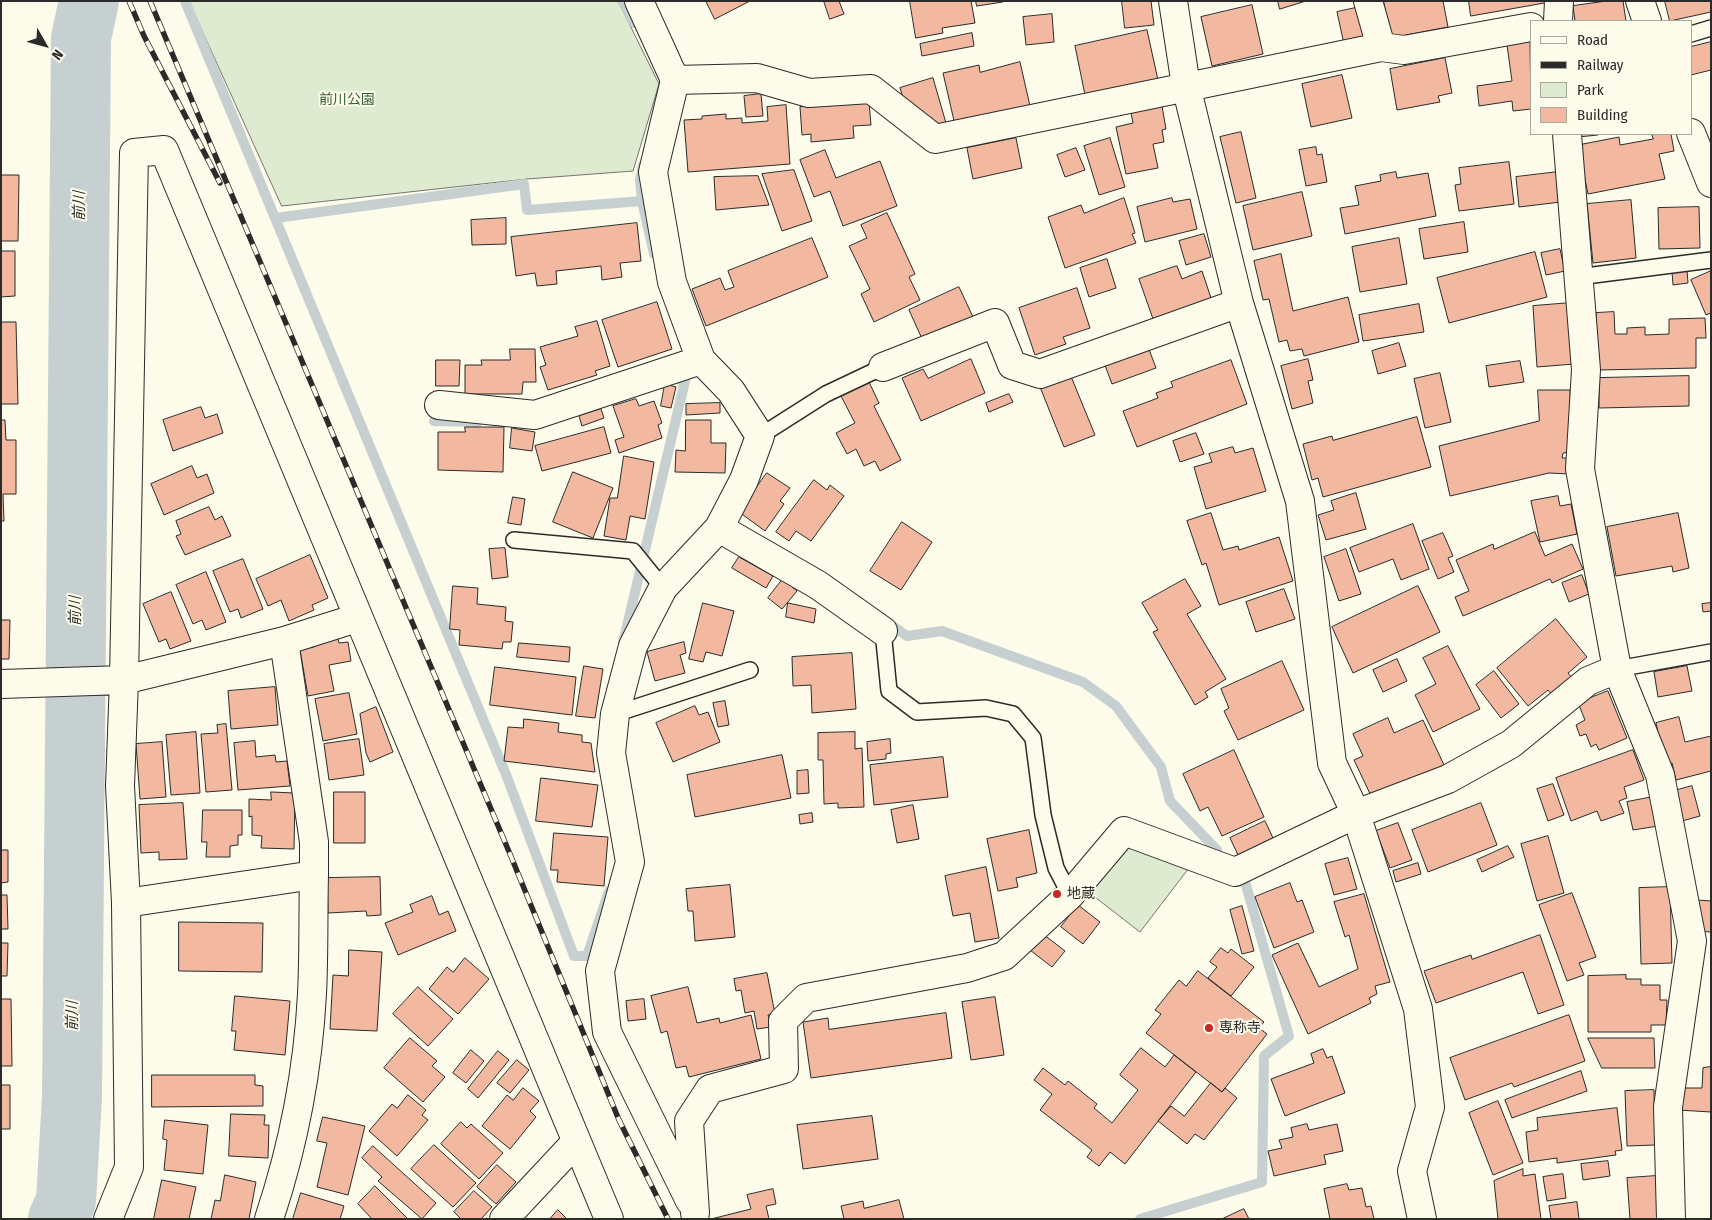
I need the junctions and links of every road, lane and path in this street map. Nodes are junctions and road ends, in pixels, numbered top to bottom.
1 (639, 1) edge
2 (1173, 1) edge
3 (1368, 1) edge
4 (1559, 1) edge
5 (1640, 1) edge
6 (1558, 20) edge
7 (1647, 20) edge
8 (1530, 27) edge
9 (1711, 28) edge
10 (1692, 34) edge
11 (1381, 48) junction
12 (675, 80) junction
13 (1186, 86) junction
14 (1567, 135) edge
15 (1692, 135) edge
16 (1711, 183) edge
17 (1711, 260) edge
18 (1578, 277) junction
19 (1239, 303) junction
20 (700, 361) junction
21 (883, 367) joint
22 (439, 405) dead end
23 (760, 436) junction
24 (719, 528) junction
25 (514, 540) dead end
26 (660, 584) junction
27 (357, 618) junction
28 (883, 631) joint
29 (284, 641) junction
30 (1711, 652) edge
31 (1617, 669) junction
32 (750, 670) dead end
33 (123, 680) junction
34 (14, 684) edge
35 (615, 714) junction
36 (1356, 814) junction
37 (314, 875) junction
38 (1070, 895) junction
39 (126, 903) junction
40 (1701, 942) edge
41 (575, 1143) junction
42 (696, 1216) edge
43 (108, 1219) edge
44 (269, 1219) edge
45 (504, 1219) edge
46 (609, 1219) edge
47 (1422, 1219) edge
48 (1671, 1219) edge

1 - 12 street
2 - 13 street
3 - 11 street
4 - 6 street
5 - 7 street
8 - 11 street
9 - 10 lane
11 - 13 street
12 - 13 street
12 - 20 street
13 - 19 street
14 - 18 street
15 - 16 street
17 - 18 lane
18 - 31 street
19 - 21 street
19 - 36 street
20 - 22 street
20 - 23 street
21 - 23 lane
23 - 24 street
24 - 26 street
24 - 28 street
25 - 26 lane
26 - 35 street
27 - 29 street
27 - 33 street
27 - 41 street
28 - 38 lane
29 - 33 street
29 - 37 street
30 - 31 lane
31 - 36 street
31 - 40 street
32 - 35 lane
33 - 34 street
33 - 39 street
35 - 42 street
36 - 38 street
36 - 47 street
37 - 39 street
37 - 44 street
38 - 42 street
39 - 43 street
40 - 48 street
41 - 45 street
41 - 46 street

